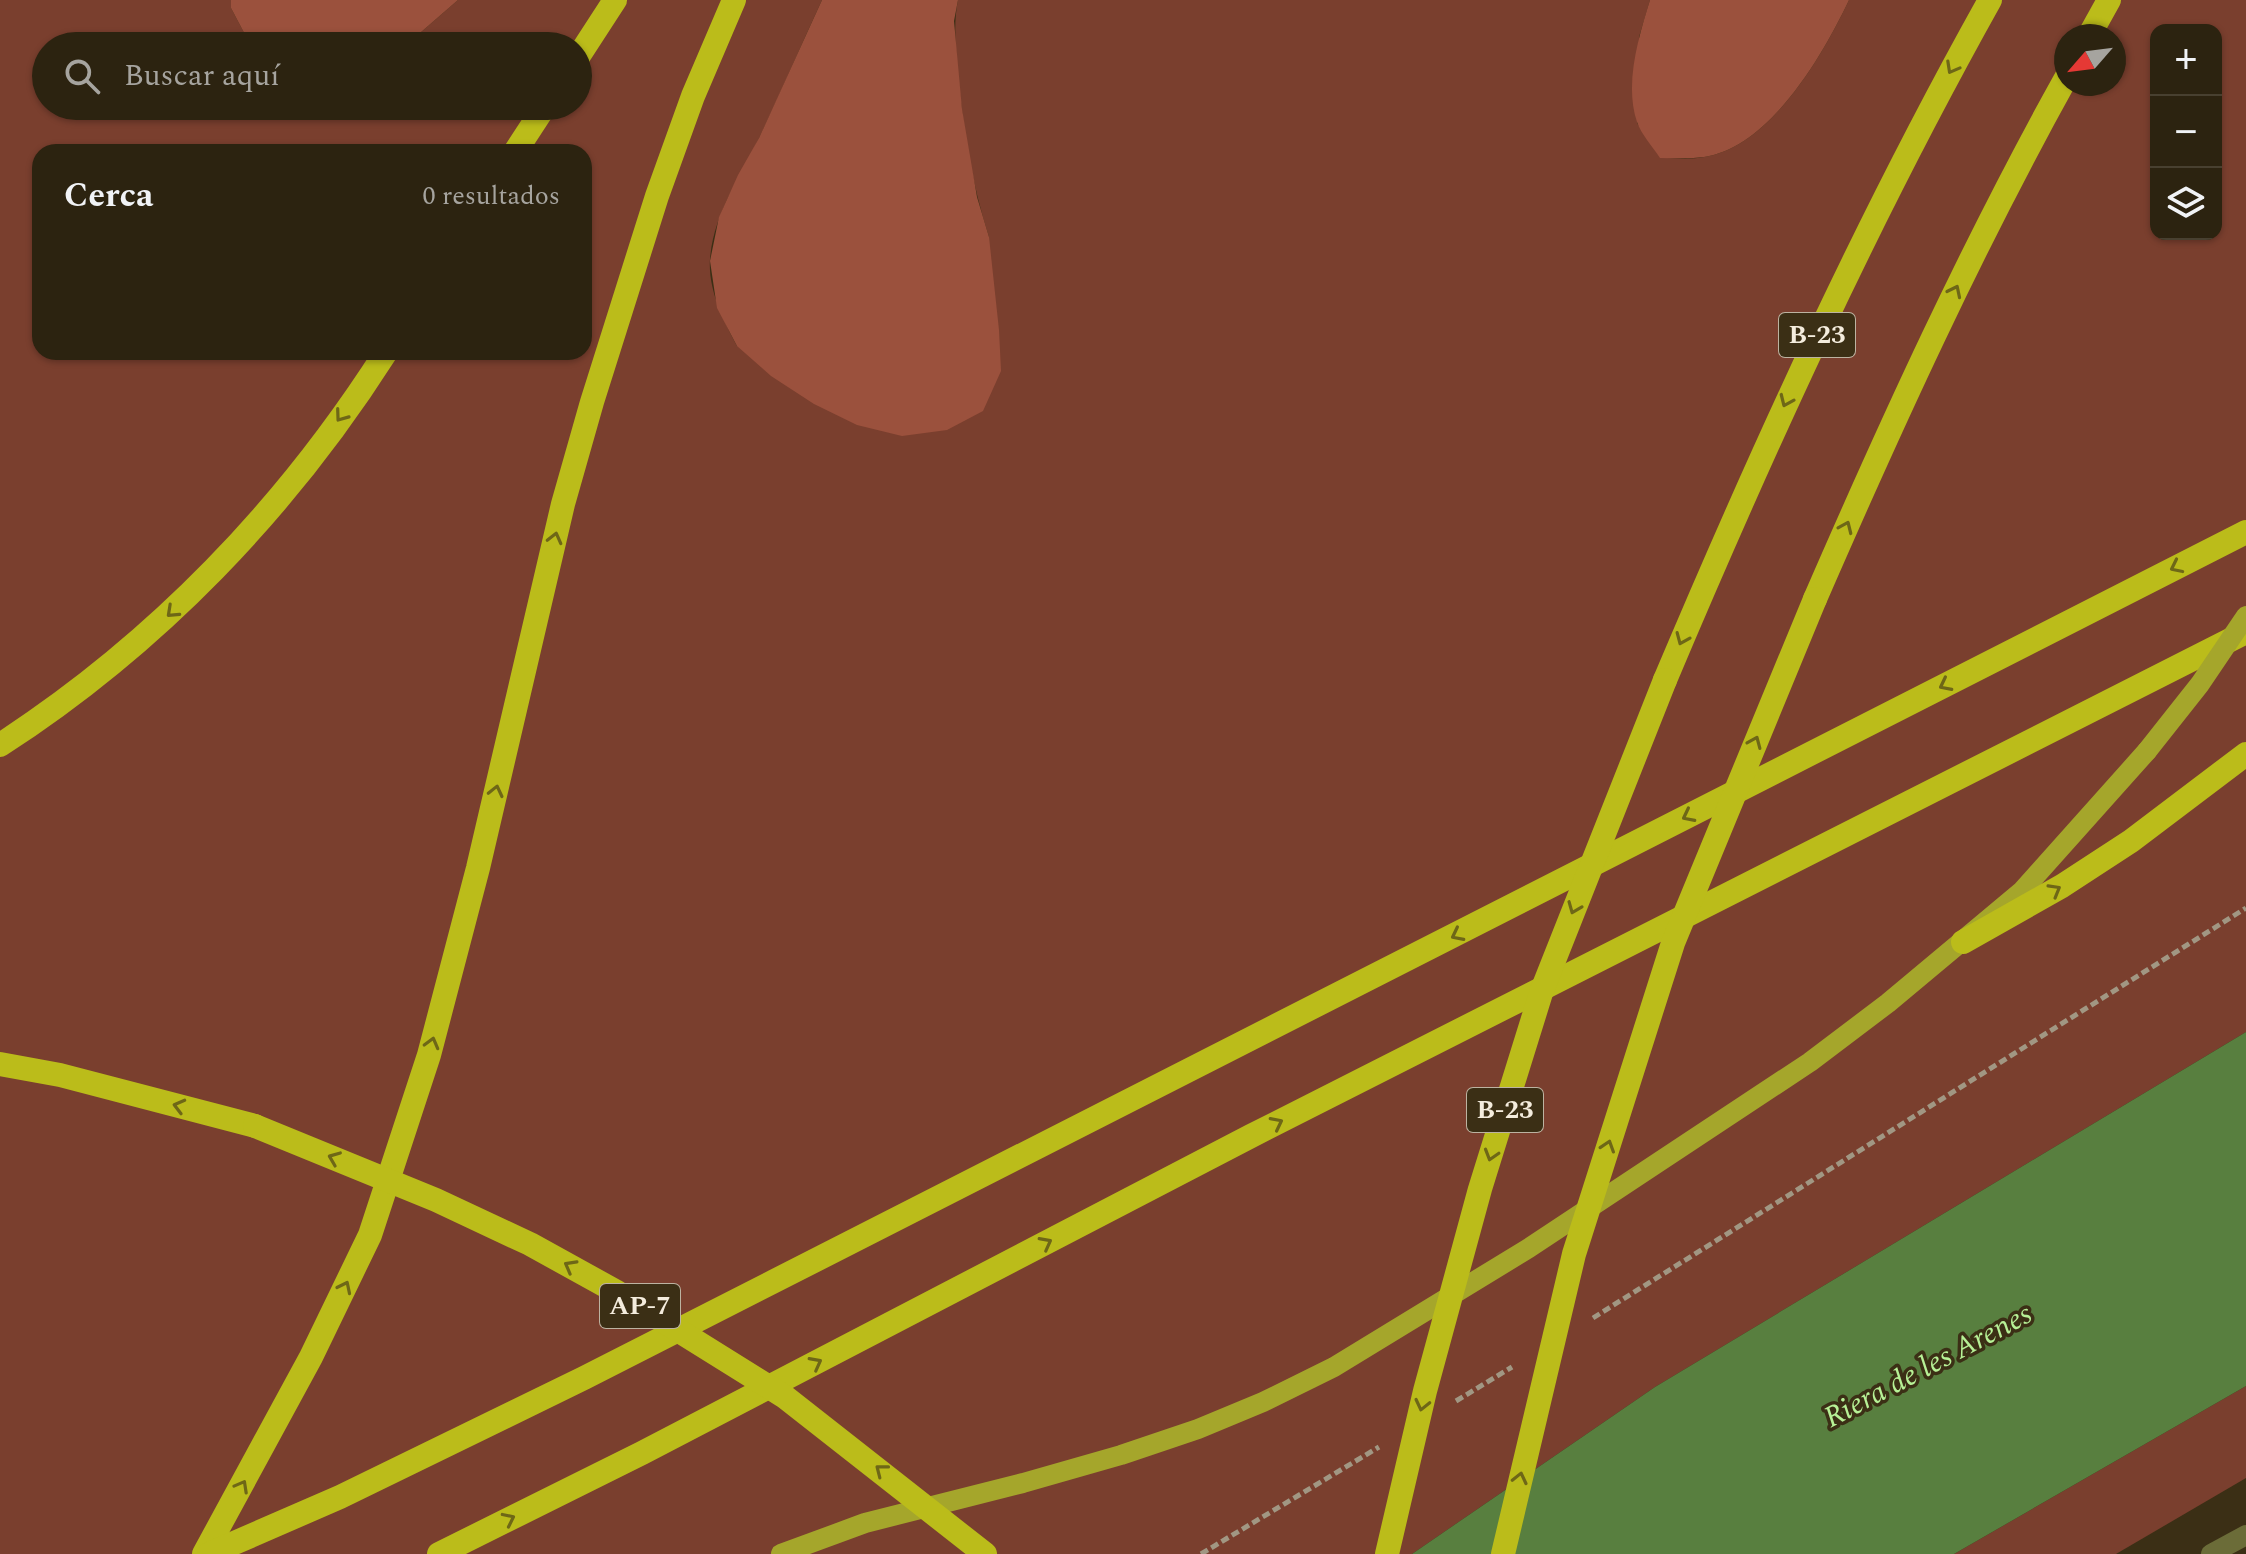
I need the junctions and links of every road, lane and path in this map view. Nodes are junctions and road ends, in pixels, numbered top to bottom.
1 (615, 0) edge
2 (734, 0) edge
3 (1990, 0) edge
4 (2109, 0) edge
5 (2096, 24) edge
6 (592, 35) edge
7 (2056, 96) edge
8 (536, 120) edge
9 (520, 144) edge
10 (380, 360) edge
11 (2246, 532) edge
12 (2246, 616) edge
13 (2246, 632) edge
14 (0, 745) edge
15 (2246, 754) edge
16 (2246, 908) edge
17 (1963, 942) junction
18 (0, 1064) edge
19 (1585, 1323) dead end
20 (1517, 1364) dead end
21 (1449, 1405) dead end
22 (1381, 1446) dead end
23 (2246, 1535) edge
24 (206, 1554) edge
25 (439, 1554) edge
26 (781, 1554) edge
27 (985, 1554) edge
28 (1201, 1554) edge
29 (1387, 1554) edge
30 (1503, 1554) edge
31 (2211, 1554) edge

1 - 6 highway
24 -> 2 highway
3 -> 29 highway, B-23, bridge
4 - 5 highway
30 -> 7 highway, bridge
8 - 9 highway
10 -> 14 highway
11 -> 24 highway
12 - 17 main road, bridge
25 -> 13 highway
17 -> 15 highway
16 - 19 path
17 - 26 main road
27 -> 18 highway, AP-7, bridge
20 - 21 path
22 - 28 path
23 - 31 street

